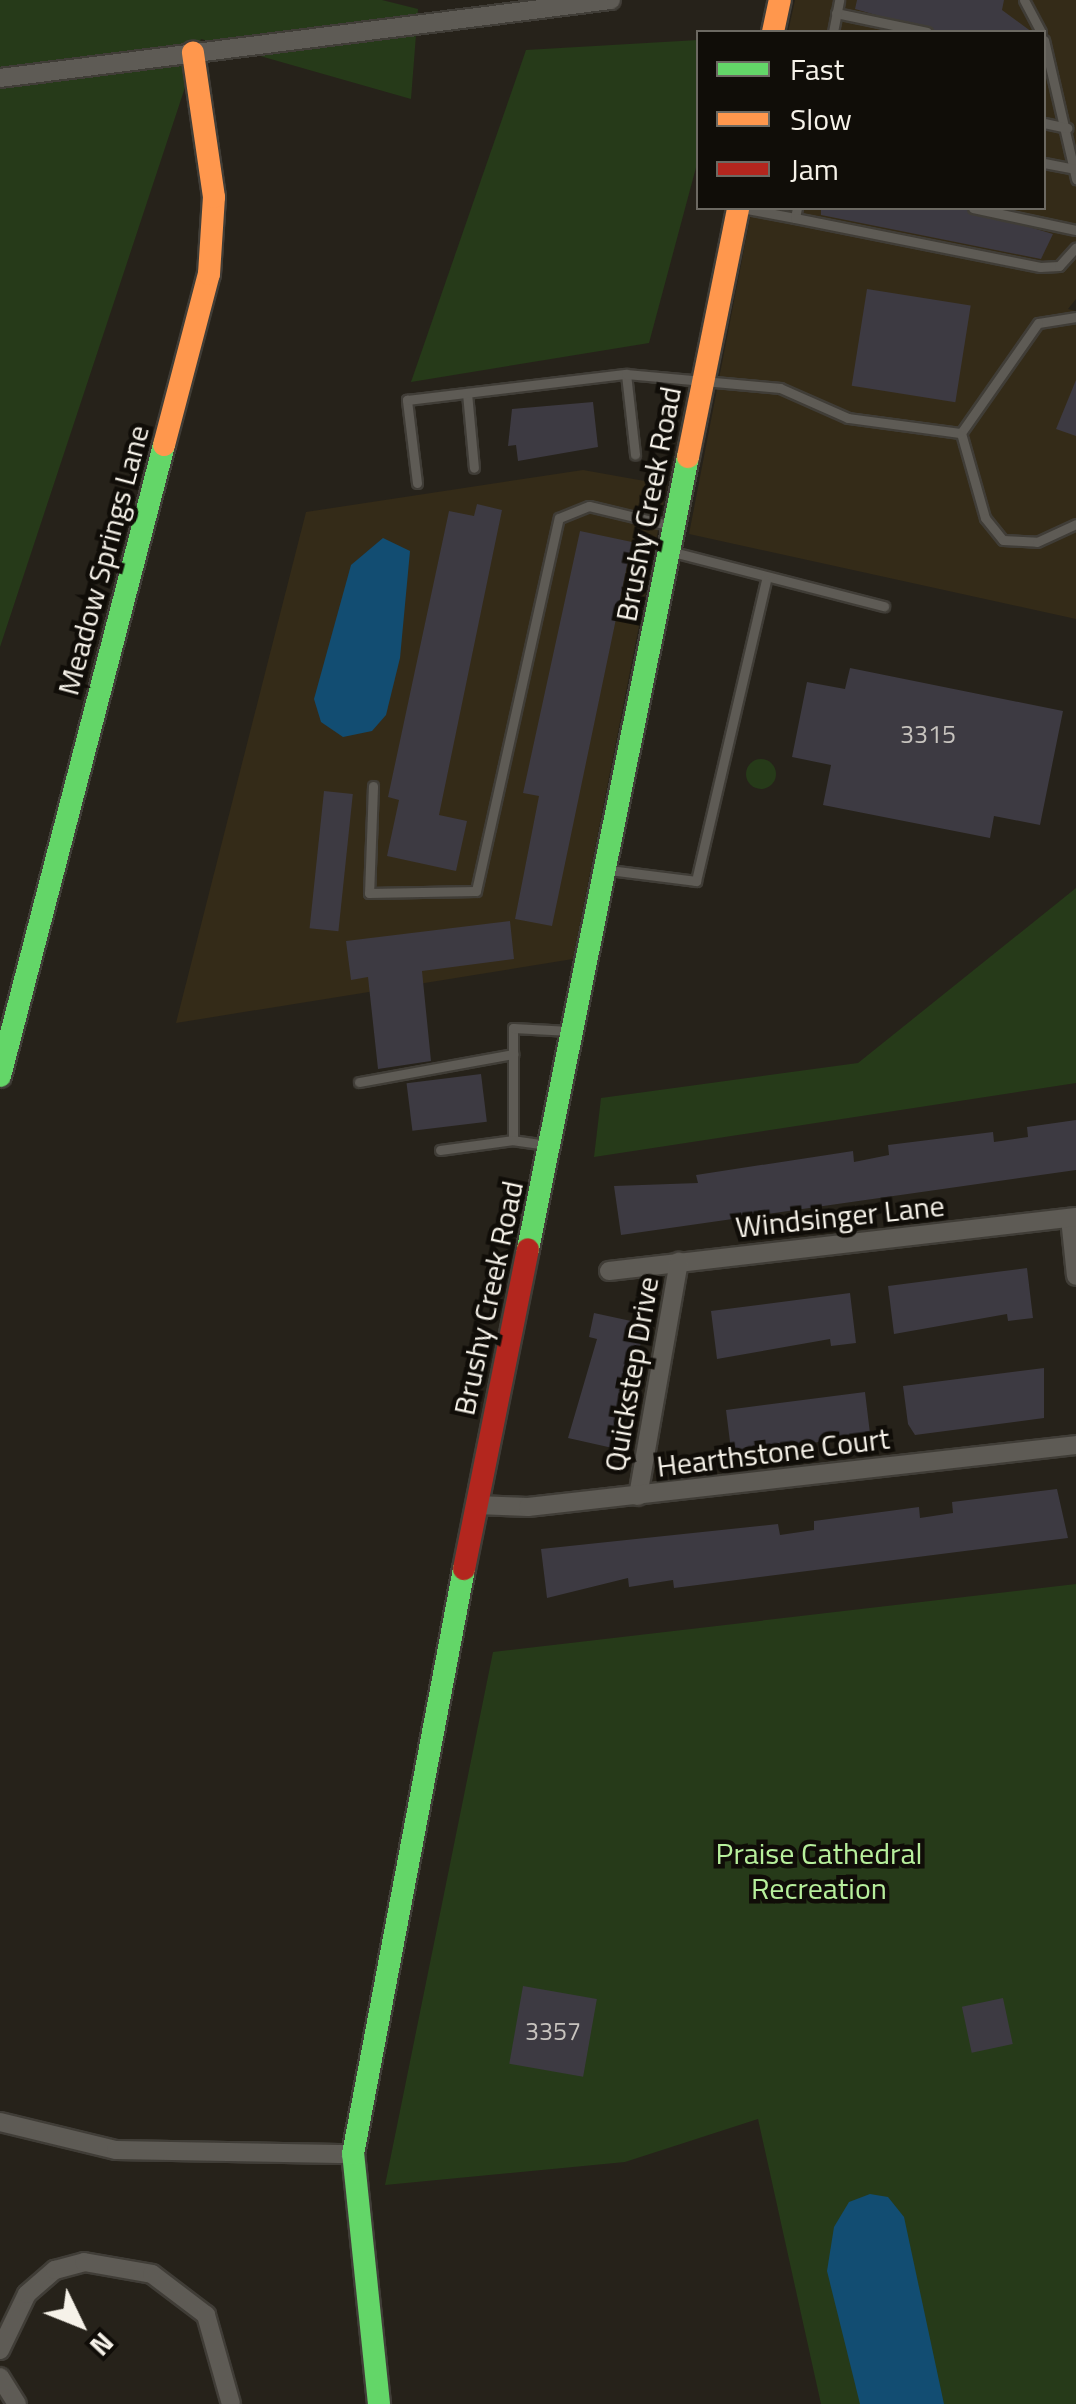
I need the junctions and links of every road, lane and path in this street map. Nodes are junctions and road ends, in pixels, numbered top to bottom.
1 (611, 0) edge
2 (780, 0) edge
3 (839, 0) edge
4 (1024, 0) edge
5 (836, 13) junction
6 (773, 30) edge
7 (833, 30) edge
8 (917, 30) edge
9 (1040, 30) edge
10 (193, 53) junction
11 (1047, 59) edge
12 (0, 78) edge
13 (1046, 123) edge
14 (1067, 128) junction
15 (1046, 164) edge
16 (1075, 174) edge
17 (740, 210) edge
18 (762, 210) edge
19 (982, 210) edge
20 (796, 213) edge
21 (1076, 230) edge
22 (1076, 247) edge
23 (1076, 318) edge
24 (626, 374) junction
25 (703, 382) junction
26 (467, 394) junction
27 (961, 433) junction
28 (635, 454) dead end
29 (474, 468) dead end
30 (417, 484) dead end
31 (1076, 524) edge
32 (675, 526) junction
33 (670, 551) junction
34 (766, 581) junction
35 (884, 606) dead end
36 (373, 786) dead end
37 (606, 870) junction
38 (573, 1032) junction
39 (513, 1054) junction
40 (0, 1076) edge
41 (359, 1082) dead end
42 (512, 1140) junction
43 (550, 1146) junction
44 (440, 1150) dead end
45 (1073, 1218) edge
46 (679, 1262) junction
47 (610, 1271) dead end
48 (1076, 1276) edge
49 (1076, 1445) edge
50 (638, 1496) junction
51 (476, 1505) junction
52 (0, 2122) edge
53 (353, 2154) junction
54 (0, 2350) edge
55 (0, 2377) edge
56 (16, 2404) edge
57 (232, 2404) edge
58 (379, 2404) edge

1 - 10 street
2 - 6 main road
3 - 5 lane
4 - 9 lane
5 - 7 lane
5 - 8 lane
10 - 12 street
10 - 40 main road, Meadow Springs Lane
11 - 14 lane
13 - 14 lane
14 - 16 lane
15 - 16 lane
17 - 25 main road, Brushy Creek Road
18 - 20 lane
19 - 21 lane
20 - 22 lane
23 - 27 lane
24 - 25 lane
24 - 26 lane
24 - 28 lane
25 - 27 lane
25 - 32 main road, Brushy Creek Road
26 - 29 lane
26 - 30 lane
27 - 31 lane
32 - 33 main road, Brushy Creek Road
32 - 36 lane
33 - 34 lane
33 - 37 main road, Brushy Creek Road
34 - 35 lane
34 - 37 lane
37 - 38 main road, Brushy Creek Road
38 - 39 lane
38 - 43 main road, Brushy Creek Road
39 - 41 lane
39 - 42 lane
42 - 43 lane
42 - 44 lane
43 - 51 main road, Brushy Creek Road
45 - 46 street, Windsinger Lane
45 - 48 street
46 - 47 street, Windsinger Lane
46 - 50 street, Quickstep Drive
49 - 50 street, Hearthstone Court
50 - 51 street, Hearthstone Court
51 - 53 main road, Brushy Creek Road
52 - 53 street
53 - 58 main road, Brushy Creek Road
54 - 57 street
55 - 56 street

